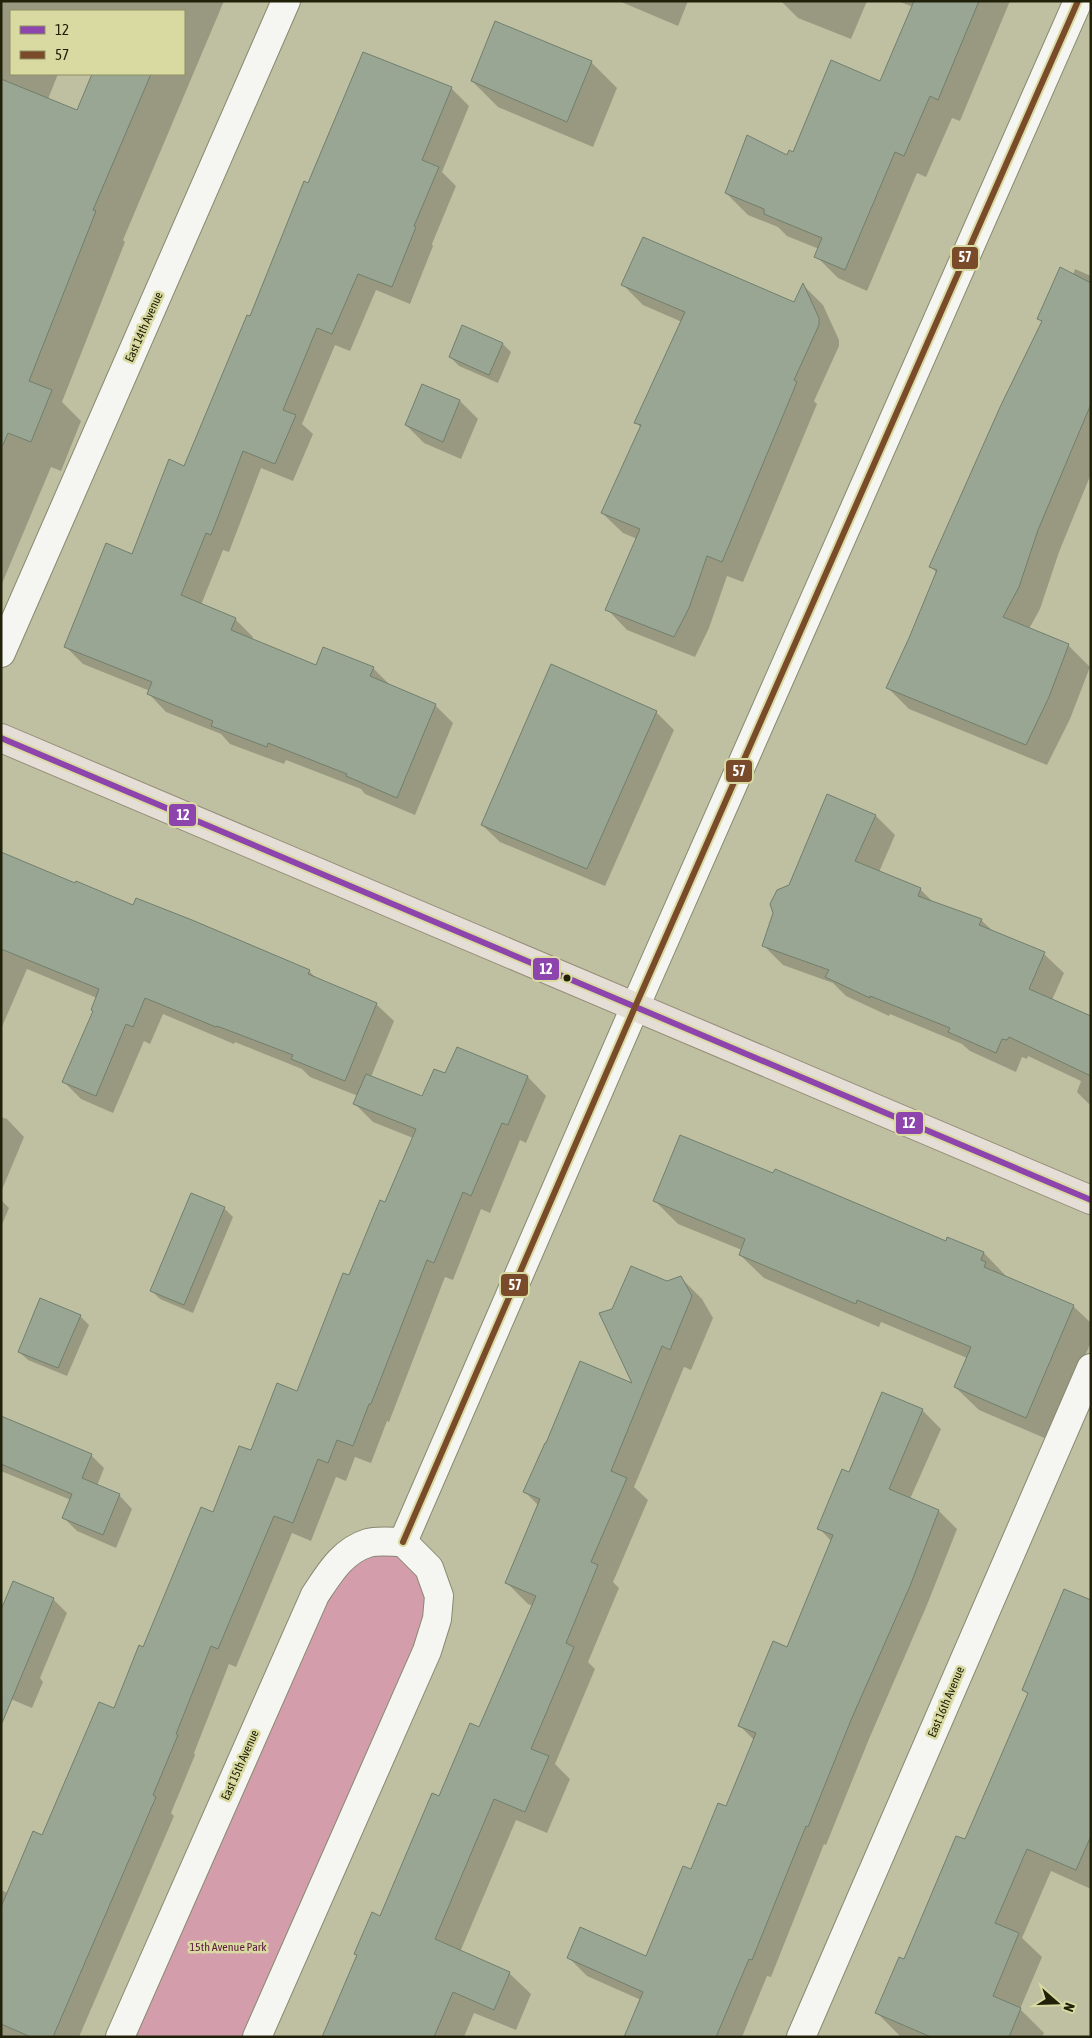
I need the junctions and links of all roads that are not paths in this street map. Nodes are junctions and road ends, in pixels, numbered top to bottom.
1 (286, 1) edge
2 (1078, 1) edge
3 (1, 654) edge
4 (1, 738) edge
5 (635, 1007) junction
6 (1091, 1200) edge
7 (1091, 1368) edge
8 (403, 1542) junction
9 (120, 2037) edge
10 (257, 2037) edge
11 (801, 2037) edge

1 - 3 street, East 14th Avenue
2 - 5 street
4 - 5 main road
5 - 6 main road
5 - 8 street
7 - 11 street, East 16th Avenue
8 - 9 street, East 15th Avenue
8 - 10 street

